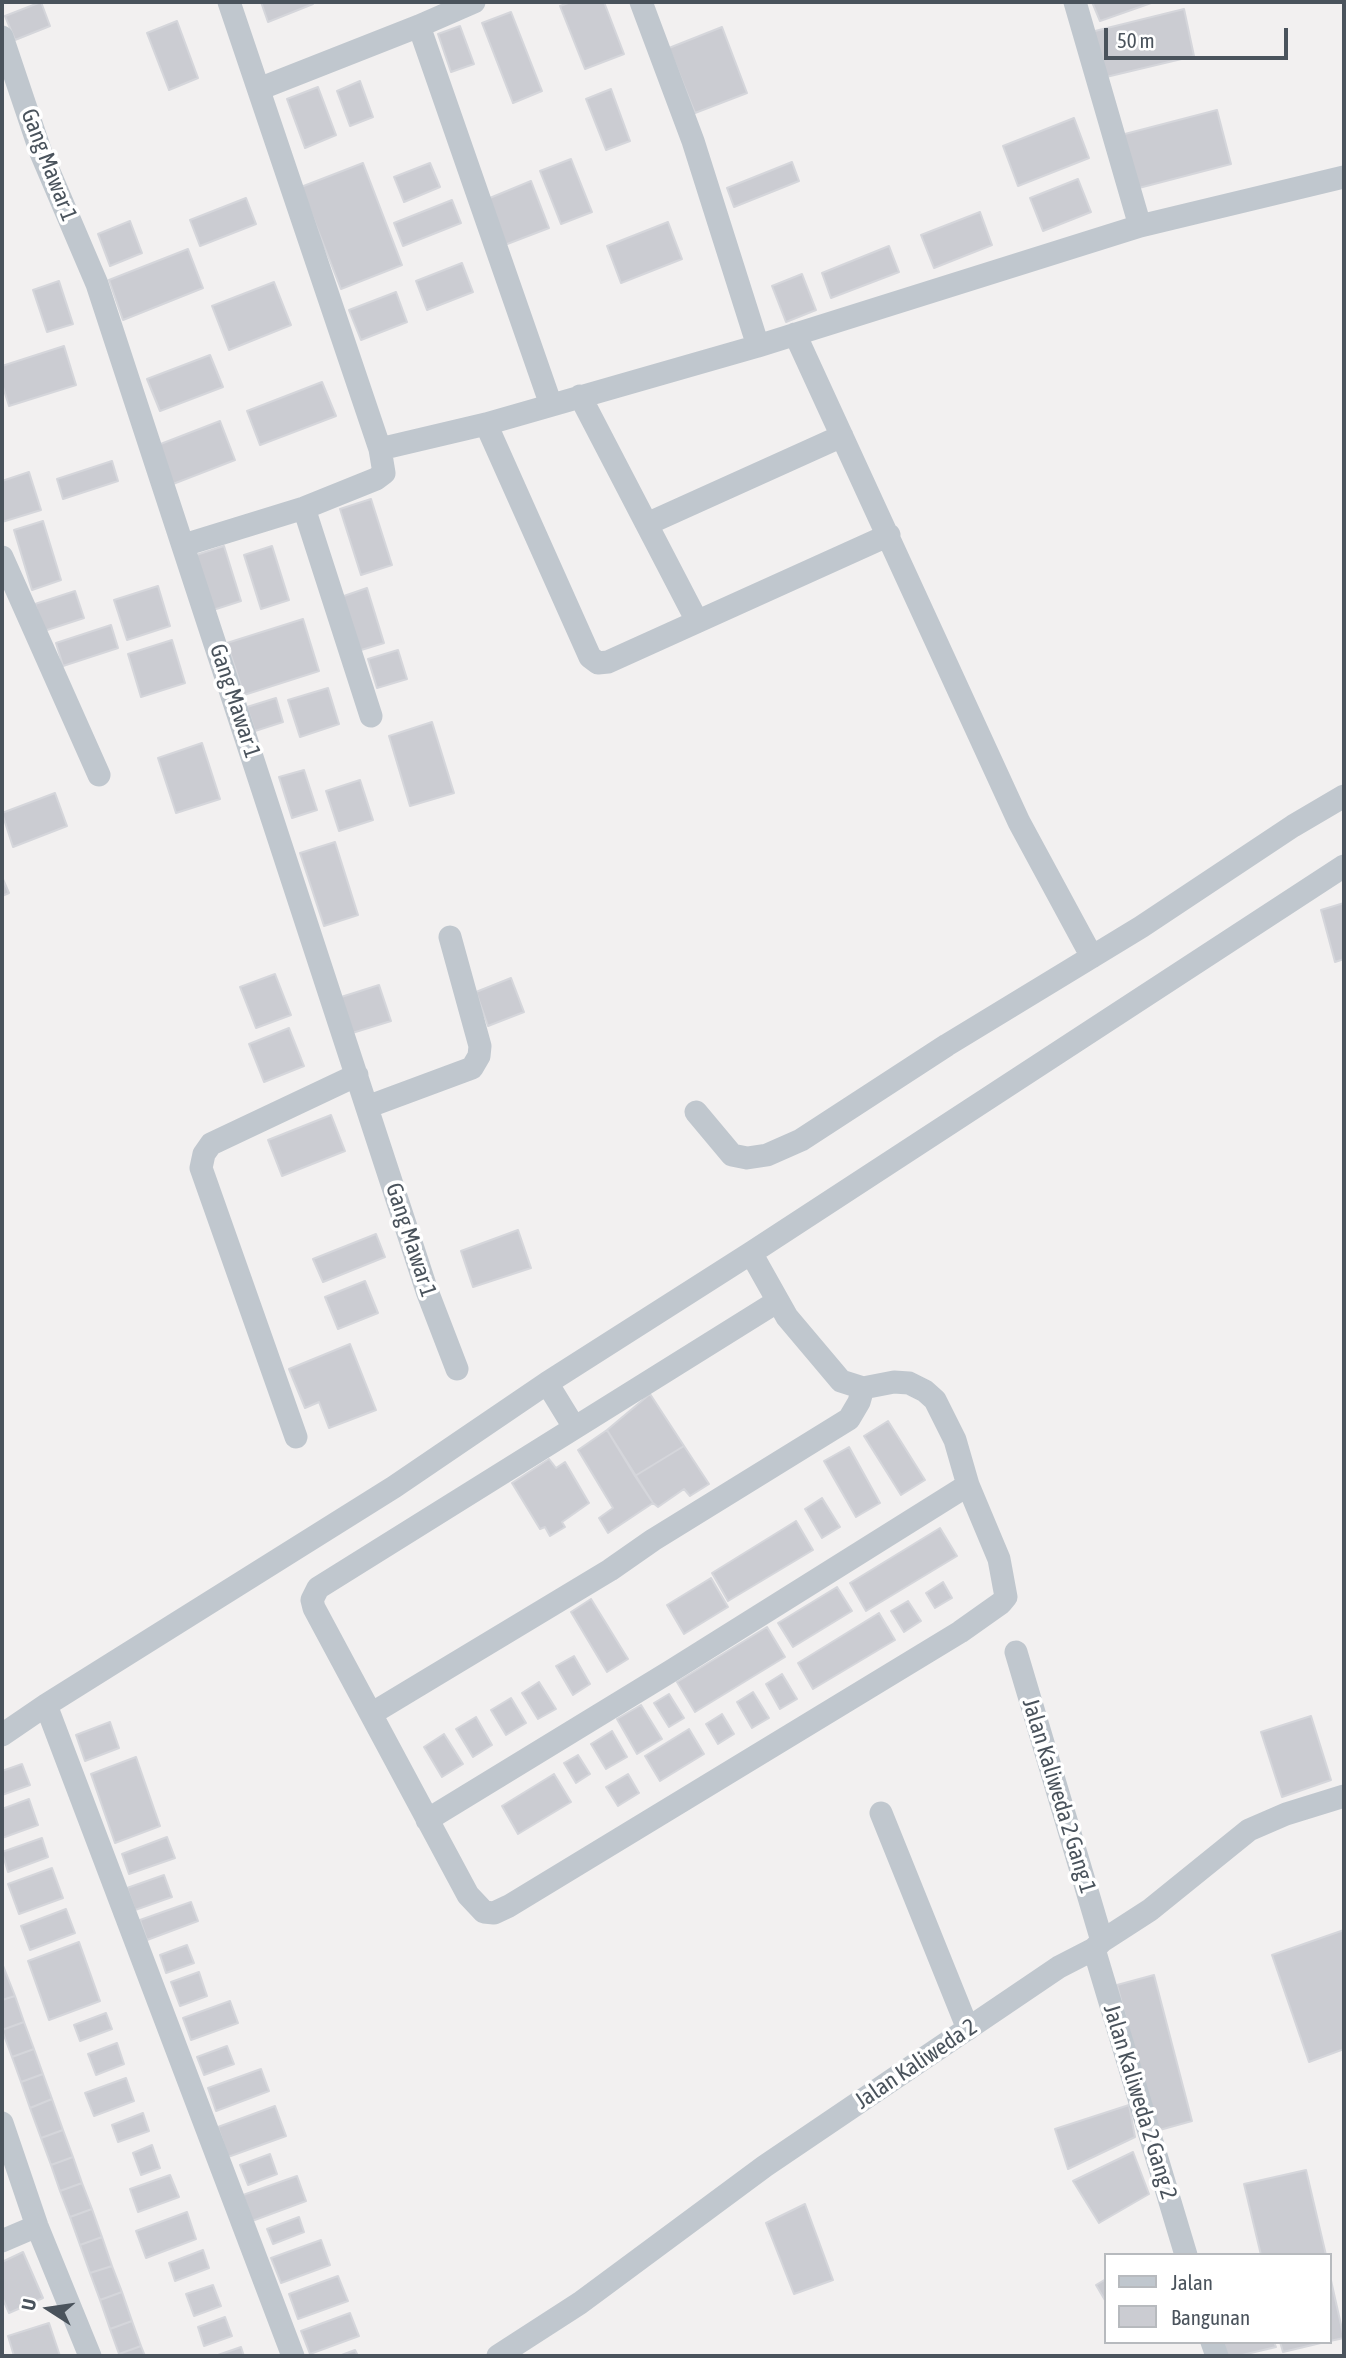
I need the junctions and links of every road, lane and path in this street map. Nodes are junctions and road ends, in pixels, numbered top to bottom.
1 (229, 2) edge
2 (474, 2) edge
3 (641, 2) edge
4 (1075, 2) edge
5 (419, 26) junction
6 (2, 37) edge
7 (259, 89) junction
8 (1344, 177) edge
9 (1140, 226) junction
10 (795, 334) junction
11 (758, 345) junction
12 (580, 396) junction
13 (551, 405) junction
14 (486, 424) junction
15 (842, 436) junction
16 (380, 449) junction
17 (304, 508) junction
18 (647, 524) junction
19 (889, 535) junction
20 (184, 545) junction
21 (2, 557) edge
22 (697, 621) junction
23 (371, 716) dead end
24 (99, 775) dead end
25 (1344, 796) edge
26 (1344, 866) edge
27 (450, 937) dead end
28 (1092, 957) junction
29 (357, 1075) junction
30 (367, 1107) junction
31 (696, 1112) dead end
32 (751, 1253) junction
33 (778, 1301) junction
34 (457, 1369) dead end
35 (547, 1383) junction
36 (863, 1388) junction
37 (574, 1427) junction
38 (296, 1437) dead end
39 (968, 1485) junction
40 (1016, 1651) dead end
41 (46, 1705) junction
42 (371, 1714) junction
43 (2, 1735) edge
44 (1344, 1796) edge
45 (881, 1813) dead end
46 (427, 1820) junction
47 (1098, 1945) junction
48 (968, 2029) junction
49 (2, 2123) edge
50 (37, 2226) junction
51 (2, 2241) edge
52 (1185, 2253) edge
53 (90, 2356) edge
54 (293, 2356) edge
55 (498, 2356) edge

1 - 7 street
2 - 5 street
3 - 11 street
4 - 9 street
5 - 7 street
5 - 13 street
6 - 20 street, Gang Mawar 1
7 - 16 street
8 - 9 street
9 - 10 street
10 - 11 street
10 - 15 street
11 - 12 street
12 - 13 street
12 - 18 street
13 - 14 street
14 - 16 street
14 - 22 street
15 - 18 street
15 - 19 street
16 - 17 street
17 - 20 street
17 - 23 street
18 - 22 street
19 - 22 street
19 - 28 street
20 - 29 street, Gang Mawar 1
21 - 24 street
25 - 28 street
26 - 32 street
27 - 30 street
28 - 31 street
29 - 30 street, Gang Mawar 1
29 - 38 street
30 - 34 street, Gang Mawar 1
32 - 33 street
32 - 35 street
33 - 36 street
33 - 37 street
35 - 37 street
35 - 41 street
36 - 39 street
36 - 42 street
37 - 42 street
39 - 46 street
39 - 46 street
40 - 47 street, Jalan Kaliweda 2 Gang 1
41 - 43 street
41 - 54 street
42 - 46 street
44 - 47 street, Jalan Kaliweda 2
45 - 48 street
47 - 48 street, Jalan Kaliweda 2
47 - 52 street, Jalan Kaliweda 2 Gang 2
48 - 55 street, Jalan Kaliweda 2
49 - 50 street
50 - 51 street
50 - 53 street

